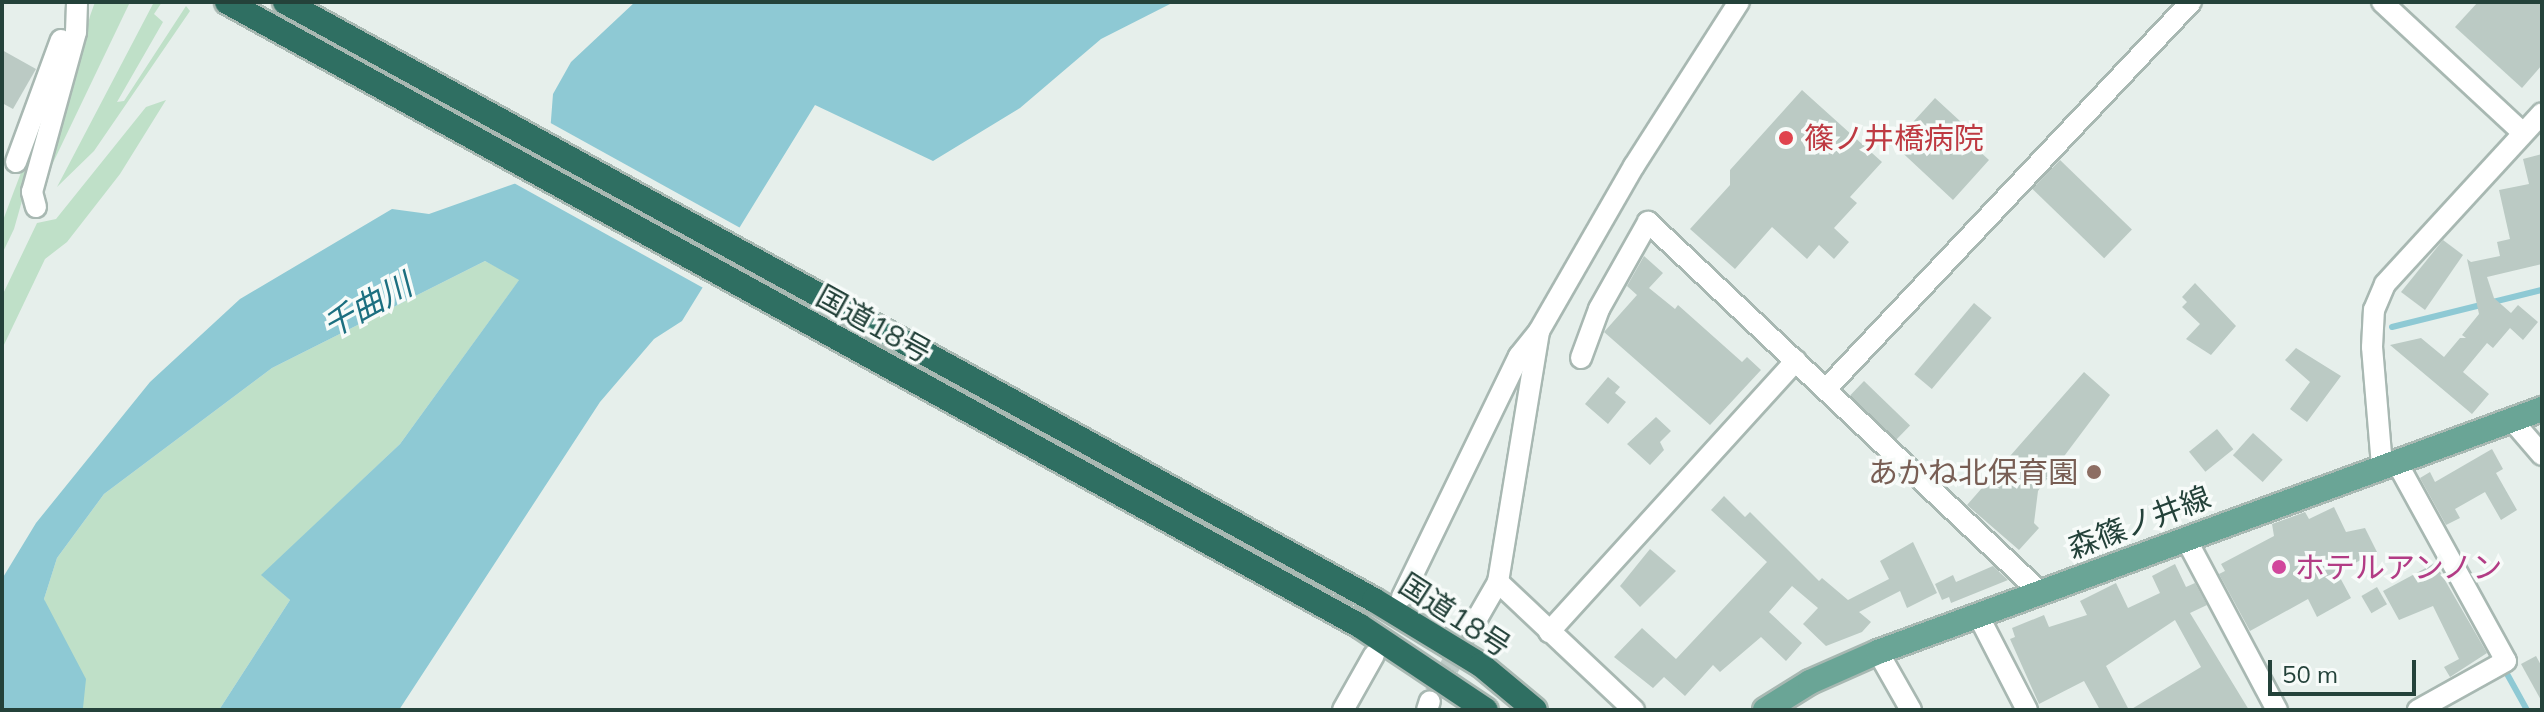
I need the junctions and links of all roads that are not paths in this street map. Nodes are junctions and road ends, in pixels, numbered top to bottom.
1 (75, 2) edge
2 (227, 2) edge
3 (285, 2) edge
4 (1739, 2) edge
5 (2191, 2) edge
6 (2382, 2) edge
7 (2542, 113) edge
8 (2523, 133) junction
9 (16, 162) dead end
10 (36, 207) dead end
11 (1539, 331) junction
12 (1581, 358) dead end
13 (1796, 361) junction
14 (1826, 389) junction
15 (2542, 409) edge
16 (2512, 420) junction
17 (2542, 455) edge
18 (2389, 463) junction
19 (2186, 539) junction
20 (1498, 582) junction
21 (2041, 593) junction
22 (1402, 597) dead end
23 (1978, 615) junction
24 (1471, 629) tunnel mouth
25 (1549, 632) junction
26 (1878, 652) junction
27 (1374, 655) dead end
28 (1343, 710) edge
29 (1486, 710) edge
30 (1535, 710) edge
31 (1634, 710) edge
32 (1765, 710) edge
33 (1911, 710) edge
34 (2027, 710) edge
35 (2277, 710) edge
36 (2418, 710) edge

1 - 9 street
1 - 10 street
2 - 29 highway, 国道18号
3 - 30 highway, 国道18号
4 - 11 street
5 - 14 street
6 - 8 street
7 - 8 street
8 - 18 street
11 - 20 street
11 - 22 street
12 - 13 street
13 - 14 street
13 - 25 street
14 - 21 street
15 - 16 main road, 森篠ノ井線
16 - 17 street
16 - 18 main road, 森篠ノ井線
18 - 19 main road, 森篠ノ井線
18 - 36 street
19 - 21 main road, 森篠ノ井線
19 - 35 street
20 - 24 street
20 - 25 street
21 - 23 main road, 森篠ノ井線
23 - 26 main road, 森篠ノ井線
23 - 34 street
25 - 31 street
26 - 32 main road, 森篠ノ井線
26 - 33 street
27 - 28 street

